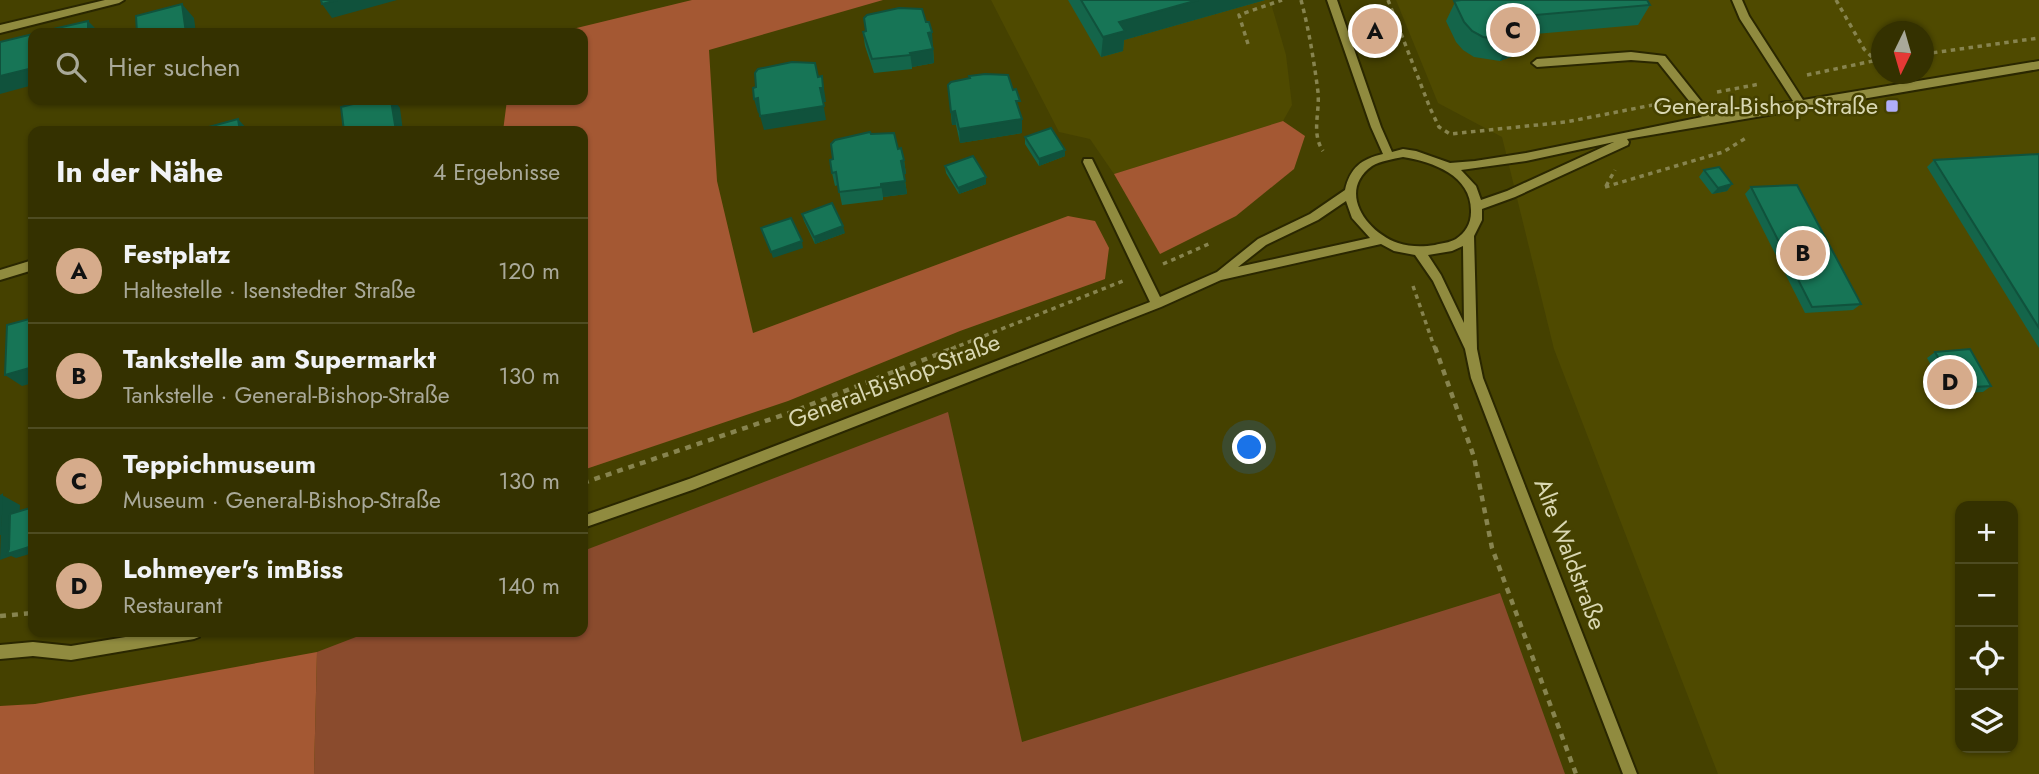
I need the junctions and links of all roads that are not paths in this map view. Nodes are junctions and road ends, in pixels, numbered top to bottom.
1 (119, 0) edge
2 (1332, 0) edge
3 (1737, 0) edge
4 (0, 29) edge
5 (1537, 63) dead end
6 (2039, 65) edge
7 (1800, 103) junction
8 (1710, 120) junction
9 (1647, 131) junction
10 (1388, 154) junction
11 (1088, 162) dead end
12 (1449, 167) junction
13 (1349, 193) junction
14 (1477, 206) junction
15 (1468, 236) junction
16 (1380, 240) junction
17 (1419, 252) junction
18 (28, 267) edge
19 (0, 275) edge
20 (1219, 276) junction
21 (1157, 304) junction
22 (1471, 348) junction
23 (588, 520) edge
24 (165, 637) edge
25 (0, 652) edge
26 (1630, 774) edge

1 - 4 street
2 - 10 street
3 - 7 street
5 - 8 street
6 - 7 street
7 - 8 street
8 - 9 street
9 - 12 street
9 - 14 street
10 - 12 street
10 - 13 street
11 - 21 street
12 - 14 street
13 - 16 street
13 - 20 street, General-Bishop-Straße
14 - 15 street
15 - 17 street
15 - 22 street, Alte Waldstraße
16 - 17 street
16 - 20 street, General-Bishop-Straße
17 - 22 street, Alte Waldstraße
18 - 19 street
20 - 21 street, General-Bishop-Straße
21 - 23 street, General-Bishop-Straße
22 - 26 street, Alte Waldstraße
24 - 25 street

